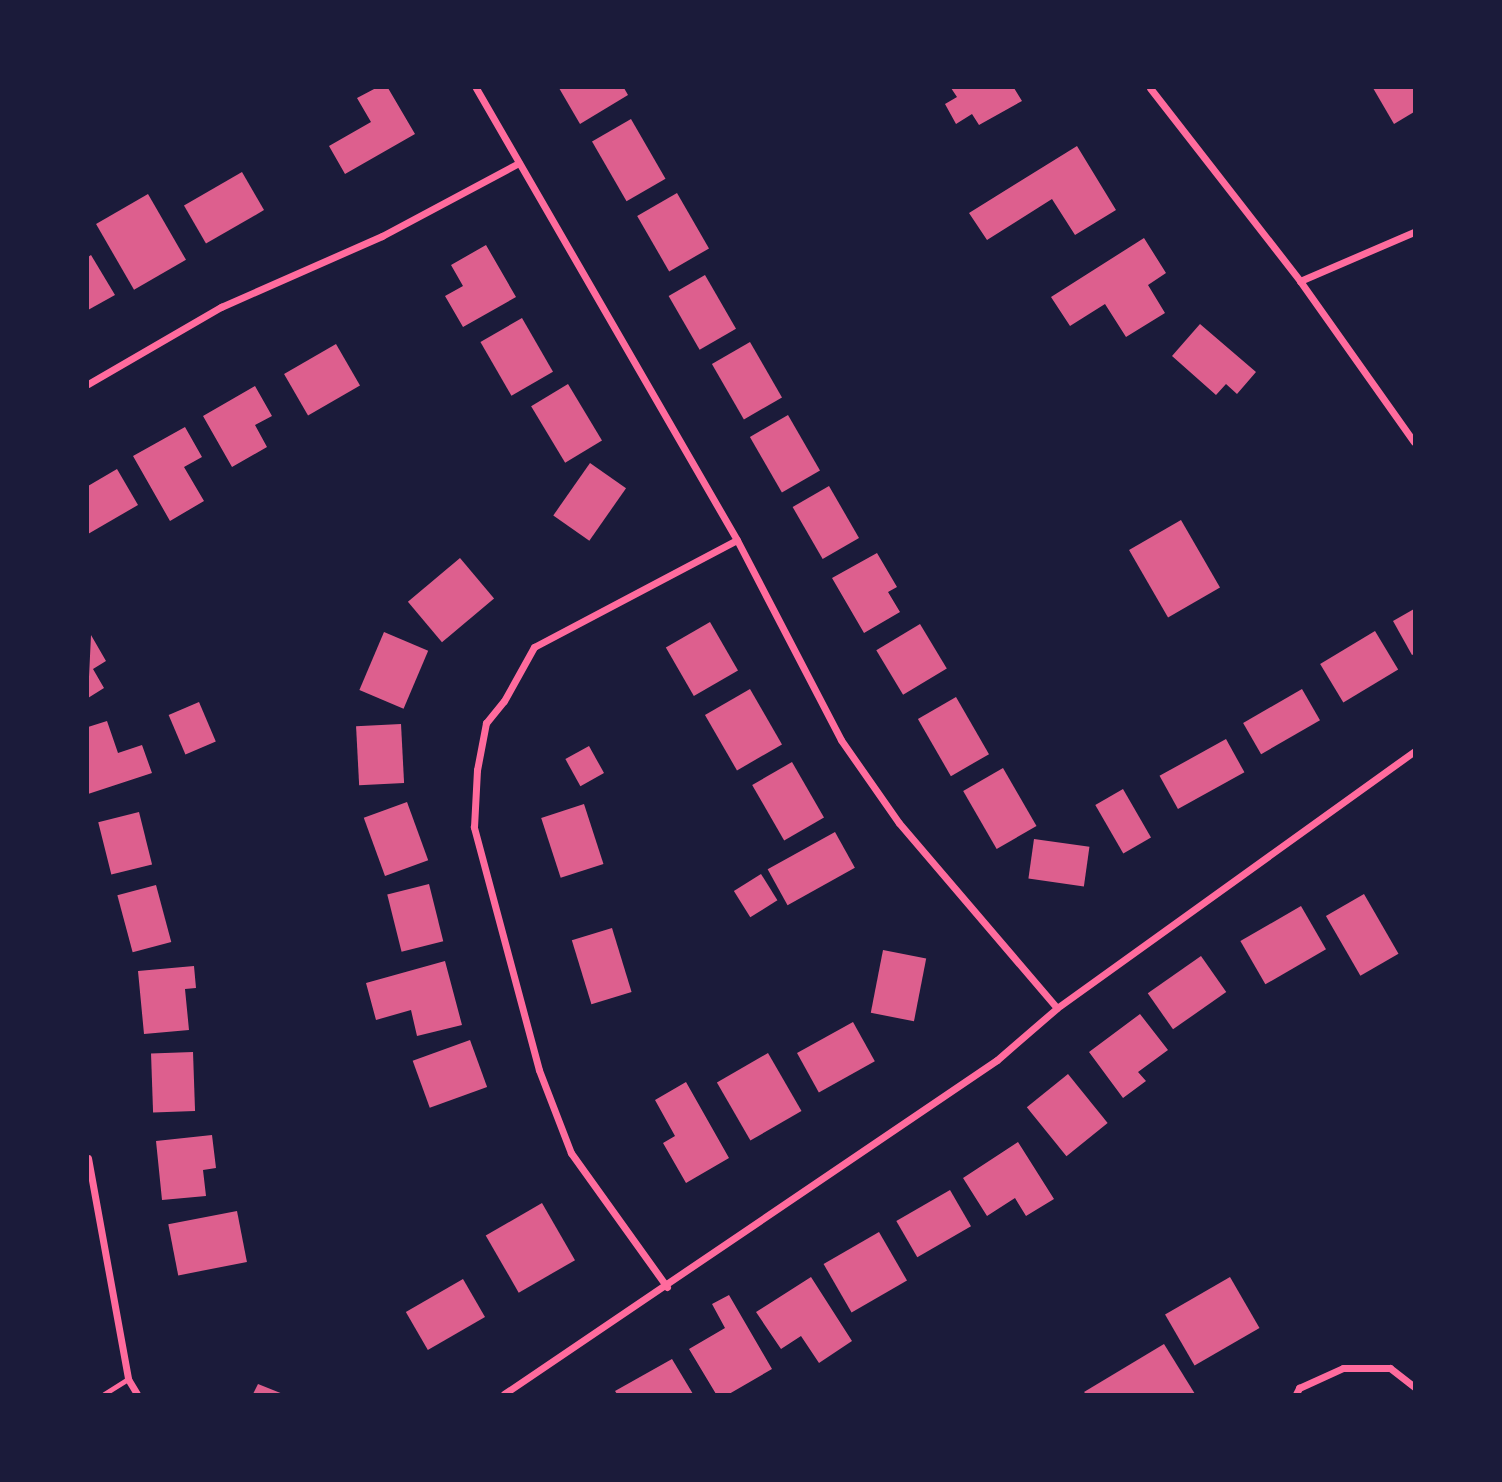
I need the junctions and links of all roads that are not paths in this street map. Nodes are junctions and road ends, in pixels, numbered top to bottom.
1 (476, 88) edge
2 (1150, 88) edge
3 (519, 163) junction
4 (1415, 232) edge
5 (1300, 281) junction
6 (88, 384) edge
7 (1415, 442) edge
8 (737, 540) junction
9 (1415, 751) edge
10 (1057, 1007) junction
11 (88, 1158) edge
12 (667, 1287) junction
13 (128, 1379) junction
14 (1415, 1387) edge
15 (104, 1395) edge
16 (137, 1395) edge
17 (504, 1395) edge
18 (1296, 1395) edge

1 - 3 street
2 - 5 street
3 - 6 street
3 - 8 street
4 - 5 street
5 - 7 street
8 - 10 street
8 - 12 street
9 - 10 street
10 - 12 street
11 - 13 street
12 - 17 street
13 - 15 lane
13 - 16 street
14 - 18 street

